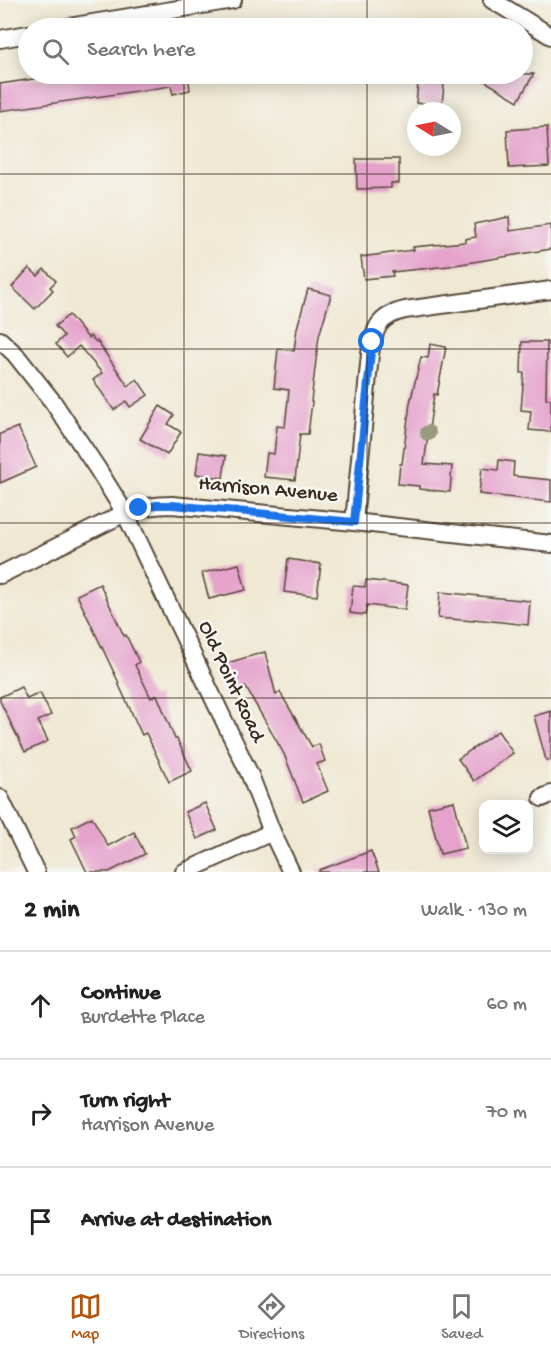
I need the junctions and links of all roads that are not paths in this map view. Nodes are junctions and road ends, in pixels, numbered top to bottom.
1 (233, 0) edge
2 (492, 0) edge
3 (123, 18) edge
4 (522, 18) edge
5 (533, 25) edge
6 (18, 36) edge
7 (551, 36) edge
8 (0, 39) edge
9 (551, 290) edge
10 (0, 340) edge
11 (7, 358) edge
12 (125, 513) junction
13 (354, 522) junction
14 (551, 544) edge
15 (0, 575) edge
16 (0, 798) edge
17 (272, 832) junction
18 (36, 872) edge
19 (184, 872) edge
20 (291, 872) edge

1 - 3 street
2 - 4 street
5 - 7 street
6 - 8 street
9 - 13 street
10 - 11 street, Old Point Road
11 - 12 street, Old Point Road
12 - 13 street, Harrison Avenue
12 - 15 street, Harrison Avenue
12 - 17 street, Old Point Road
13 - 14 street, Harrison Avenue
16 - 18 street
17 - 19 street
17 - 20 street, Old Point Road

